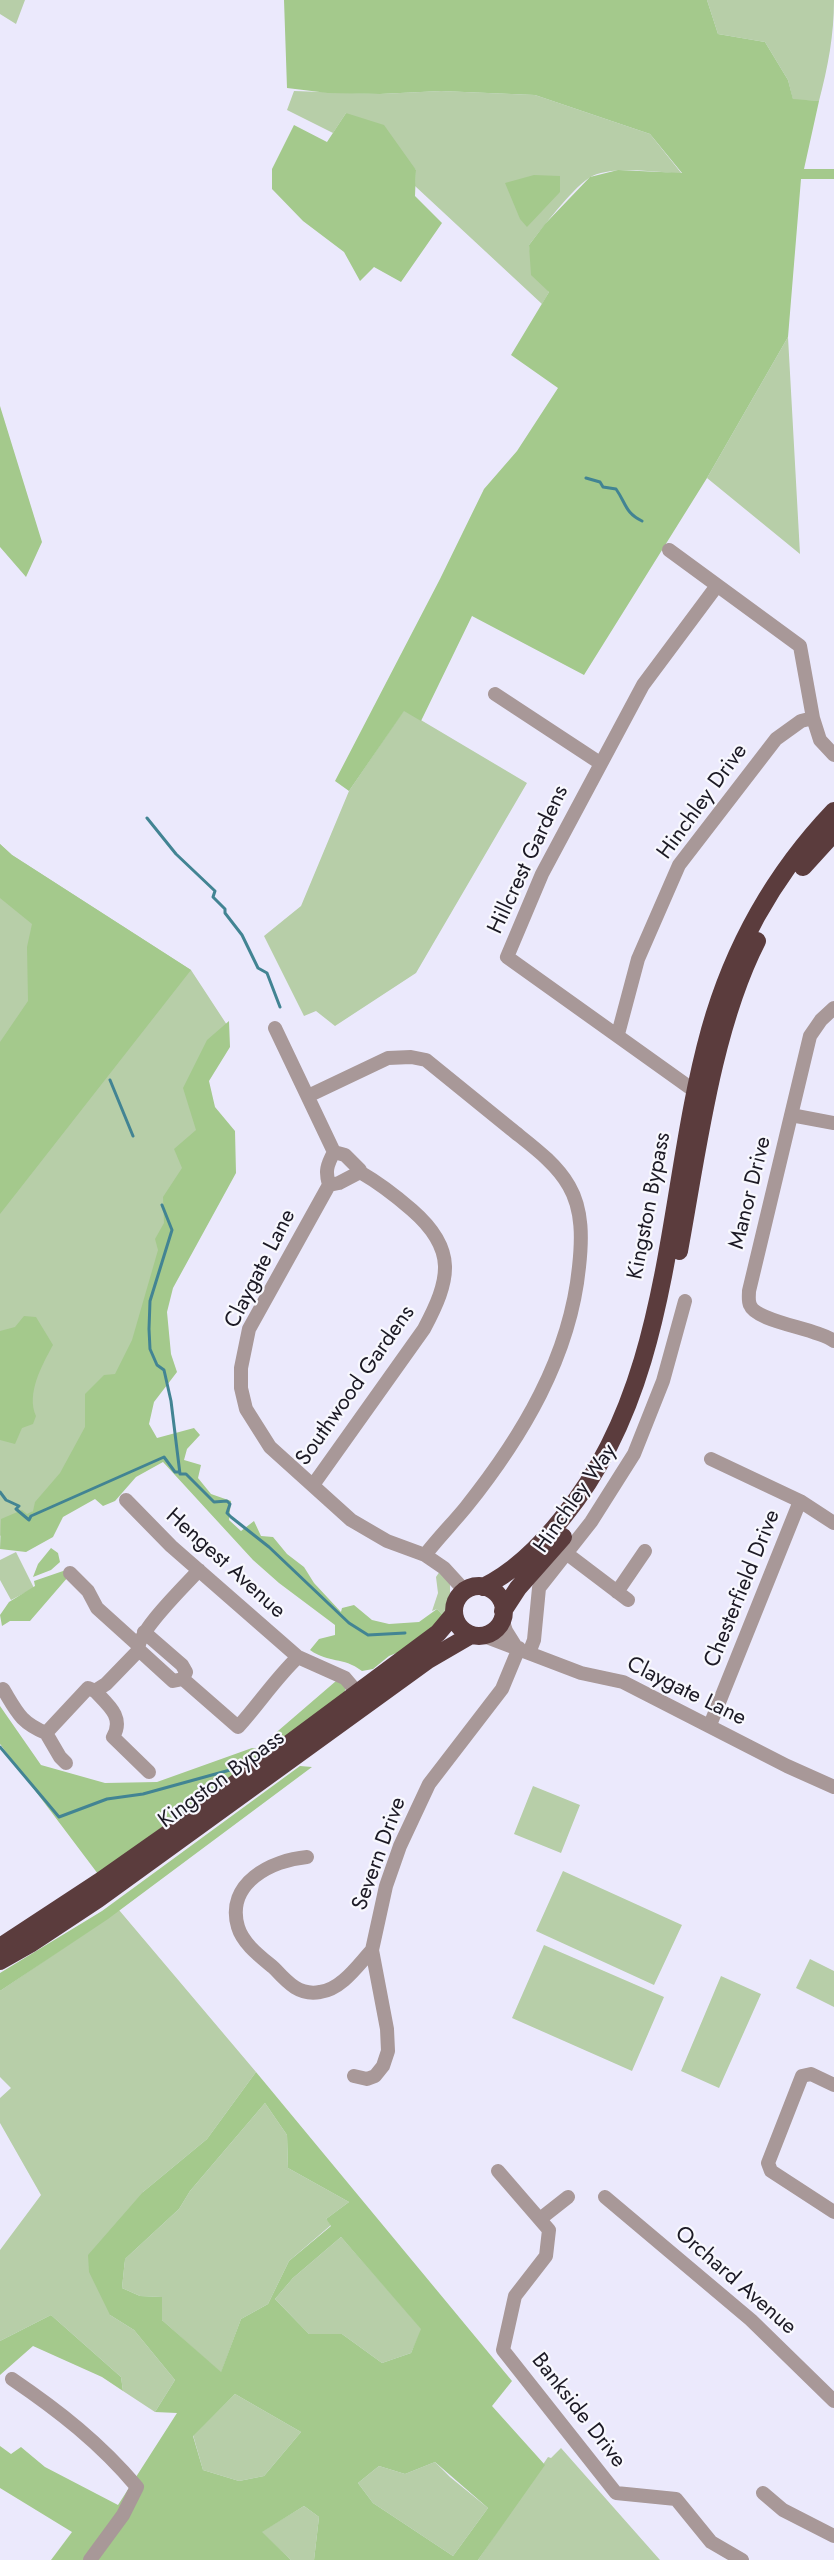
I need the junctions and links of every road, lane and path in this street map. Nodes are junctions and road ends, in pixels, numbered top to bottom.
1 (669, 550) dead end
2 (716, 586) junction
3 (495, 694) dead end
4 (813, 718) junction
5 (834, 755) edge
6 (600, 763) junction
7 (834, 811) edge
8 (834, 833) edge
9 (834, 1008) edge
10 (274, 1028) dead end
11 (618, 1034) junction
12 (696, 1092) junction
13 (308, 1096) junction
14 (791, 1115) junction
15 (834, 1123) edge
16 (334, 1152) junction
17 (360, 1172) junction
18 (330, 1185) junction
19 (685, 1301) dead end
20 (834, 1341) edge
21 (711, 1459) dead end
22 (313, 1485) junction
23 (126, 1500) dead end
24 (800, 1501) junction
25 (834, 1523) edge
26 (645, 1551) dead end
27 (566, 1553) junction
28 (425, 1555) junction
29 (199, 1570) junction
30 (70, 1573) dead end
31 (483, 1587) junction
32 (465, 1591) junction
33 (454, 1614) junction
34 (503, 1615) junction
35 (144, 1632) junction
36 (477, 1636) junction
37 (138, 1647) junction
38 (521, 1649) junction
39 (298, 1657) junction
40 (415, 1670) junction
41 (183, 1680) junction
42 (363, 1687) junction
43 (3, 1689) dead end
44 (95, 1690) junction
45 (710, 1725) junction
46 (45, 1733) junction
47 (136, 1760) junction
48 (66, 1763) dead end
49 (127, 1771) dead end
50 (149, 1772) dead end
51 (834, 1787) edge
52 (307, 1857) dead end
53 (0, 1947) edge
54 (372, 1950) junction
55 (0, 1961) edge
56 (354, 2076) dead end
57 (834, 2085) edge
58 (498, 2171) dead end
59 (568, 2197) dead end
60 (605, 2197) dead end
61 (834, 2212) edge
62 (540, 2219) junction
63 (12, 2379) dead end
64 (834, 2401) edge
65 (763, 2493) dead end
66 (834, 2536) edge
67 (90, 2560) edge
68 (742, 2560) edge

1 - 2 street
2 - 4 street
2 - 6 street, Hillcrest Gardens
3 - 6 street
4 - 5 street
4 - 11 street, Hinchley Drive
6 - 11 street, Hillcrest Gardens
7 - 12 highway, Kingston Bypass
8 - 34 highway, Kingston Bypass
9 - 14 street, Manor Drive
10 - 13 street
11 - 12 street, Hillcrest Gardens
12 - 31 highway, Kingston Bypass
13 - 16 street
13 - 28 street
14 - 15 street
14 - 20 street, Manor Drive
16 - 17 street
16 - 18 street, Claygate Lane
17 - 18 street
17 - 22 street, Southwood Gardens
18 - 22 street, Claygate Lane
19 - 27 street, Hinchley Way
21 - 24 street
22 - 28 street, Claygate Lane
23 - 29 street, Hengest Avenue
24 - 25 street
24 - 45 street, Chesterfield Drive
26 - 27 street
27 - 38 street, Hinchley Way
28 - 32 street, Claygate Lane
29 - 35 street
29 - 39 street, Hengest Avenue
30 - 37 street
31 - 32 highway
31 - 34 highway
32 - 33 highway
33 - 36 highway
33 - 42 highway, Kingston Bypass
34 - 36 highway
34 - 38 street
35 - 37 street
35 - 41 street
36 - 38 street, Claygate Lane
36 - 40 highway, Kingston Bypass
37 - 41 street
37 - 44 street
38 - 45 street, Claygate Lane
38 - 54 street, Severn Drive
39 - 41 street
39 - 42 street, Hengest Avenue
40 - 42 street
40 - 55 highway, Kingston Bypass
42 - 53 highway, Kingston Bypass
43 - 46 street
44 - 46 street
44 - 47 street
45 - 51 street, Claygate Lane
46 - 48 street
47 - 49 street
47 - 50 street
52 - 54 street
54 - 56 street, Severn Drive
57 - 61 street
58 - 62 street, Bankside Drive
59 - 62 street
60 - 64 street, Orchard Avenue
62 - 68 street, Bankside Drive
63 - 67 street
65 - 66 street

